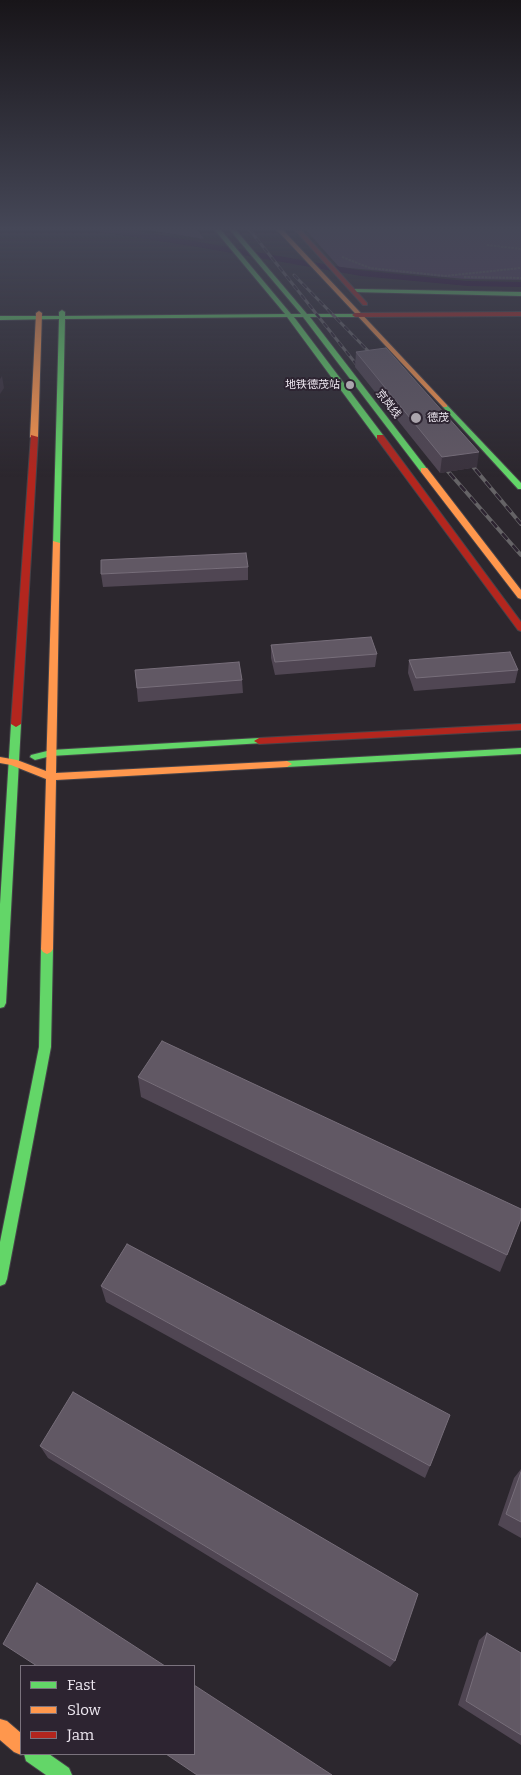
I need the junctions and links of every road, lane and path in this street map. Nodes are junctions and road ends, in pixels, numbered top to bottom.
1 (356, 312) junction
2 (0, 313) edge
3 (286, 313) junction
4 (302, 313) junction
5 (521, 314) edge
6 (39, 315) junction
7 (62, 315) junction
8 (0, 318) edge
9 (521, 487) edge
10 (521, 596) edge
11 (521, 628) edge
12 (521, 727) edge
13 (521, 751) edge
14 (51, 753) junction
15 (0, 760) edge
16 (13, 762) junction
17 (50, 777) junction
18 (0, 1003) edge
19 (0, 1279) edge
20 (0, 1728) edge
21 (18, 1742) edge
22 (0, 1743) edge
23 (34, 1755) edge
24 (62, 1775) edge

1 - 4 main road
1 - 5 main road
1 - 9 main road
2 - 6 main road
3 - 4 main road
3 - 7 main road
3 - 11 main road
4 - 10 main road, 京岚线
6 - 7 main road
6 - 8 main road
6 - 16 main road
7 - 14 main road
12 - 14 main road
13 - 17 main road
14 - 16 main road
14 - 17 main road
15 - 16 main road
16 - 17 main road
16 - 18 main road
17 - 19 main road
20 - 21 main road
21 - 22 main road
23 - 24 main road

